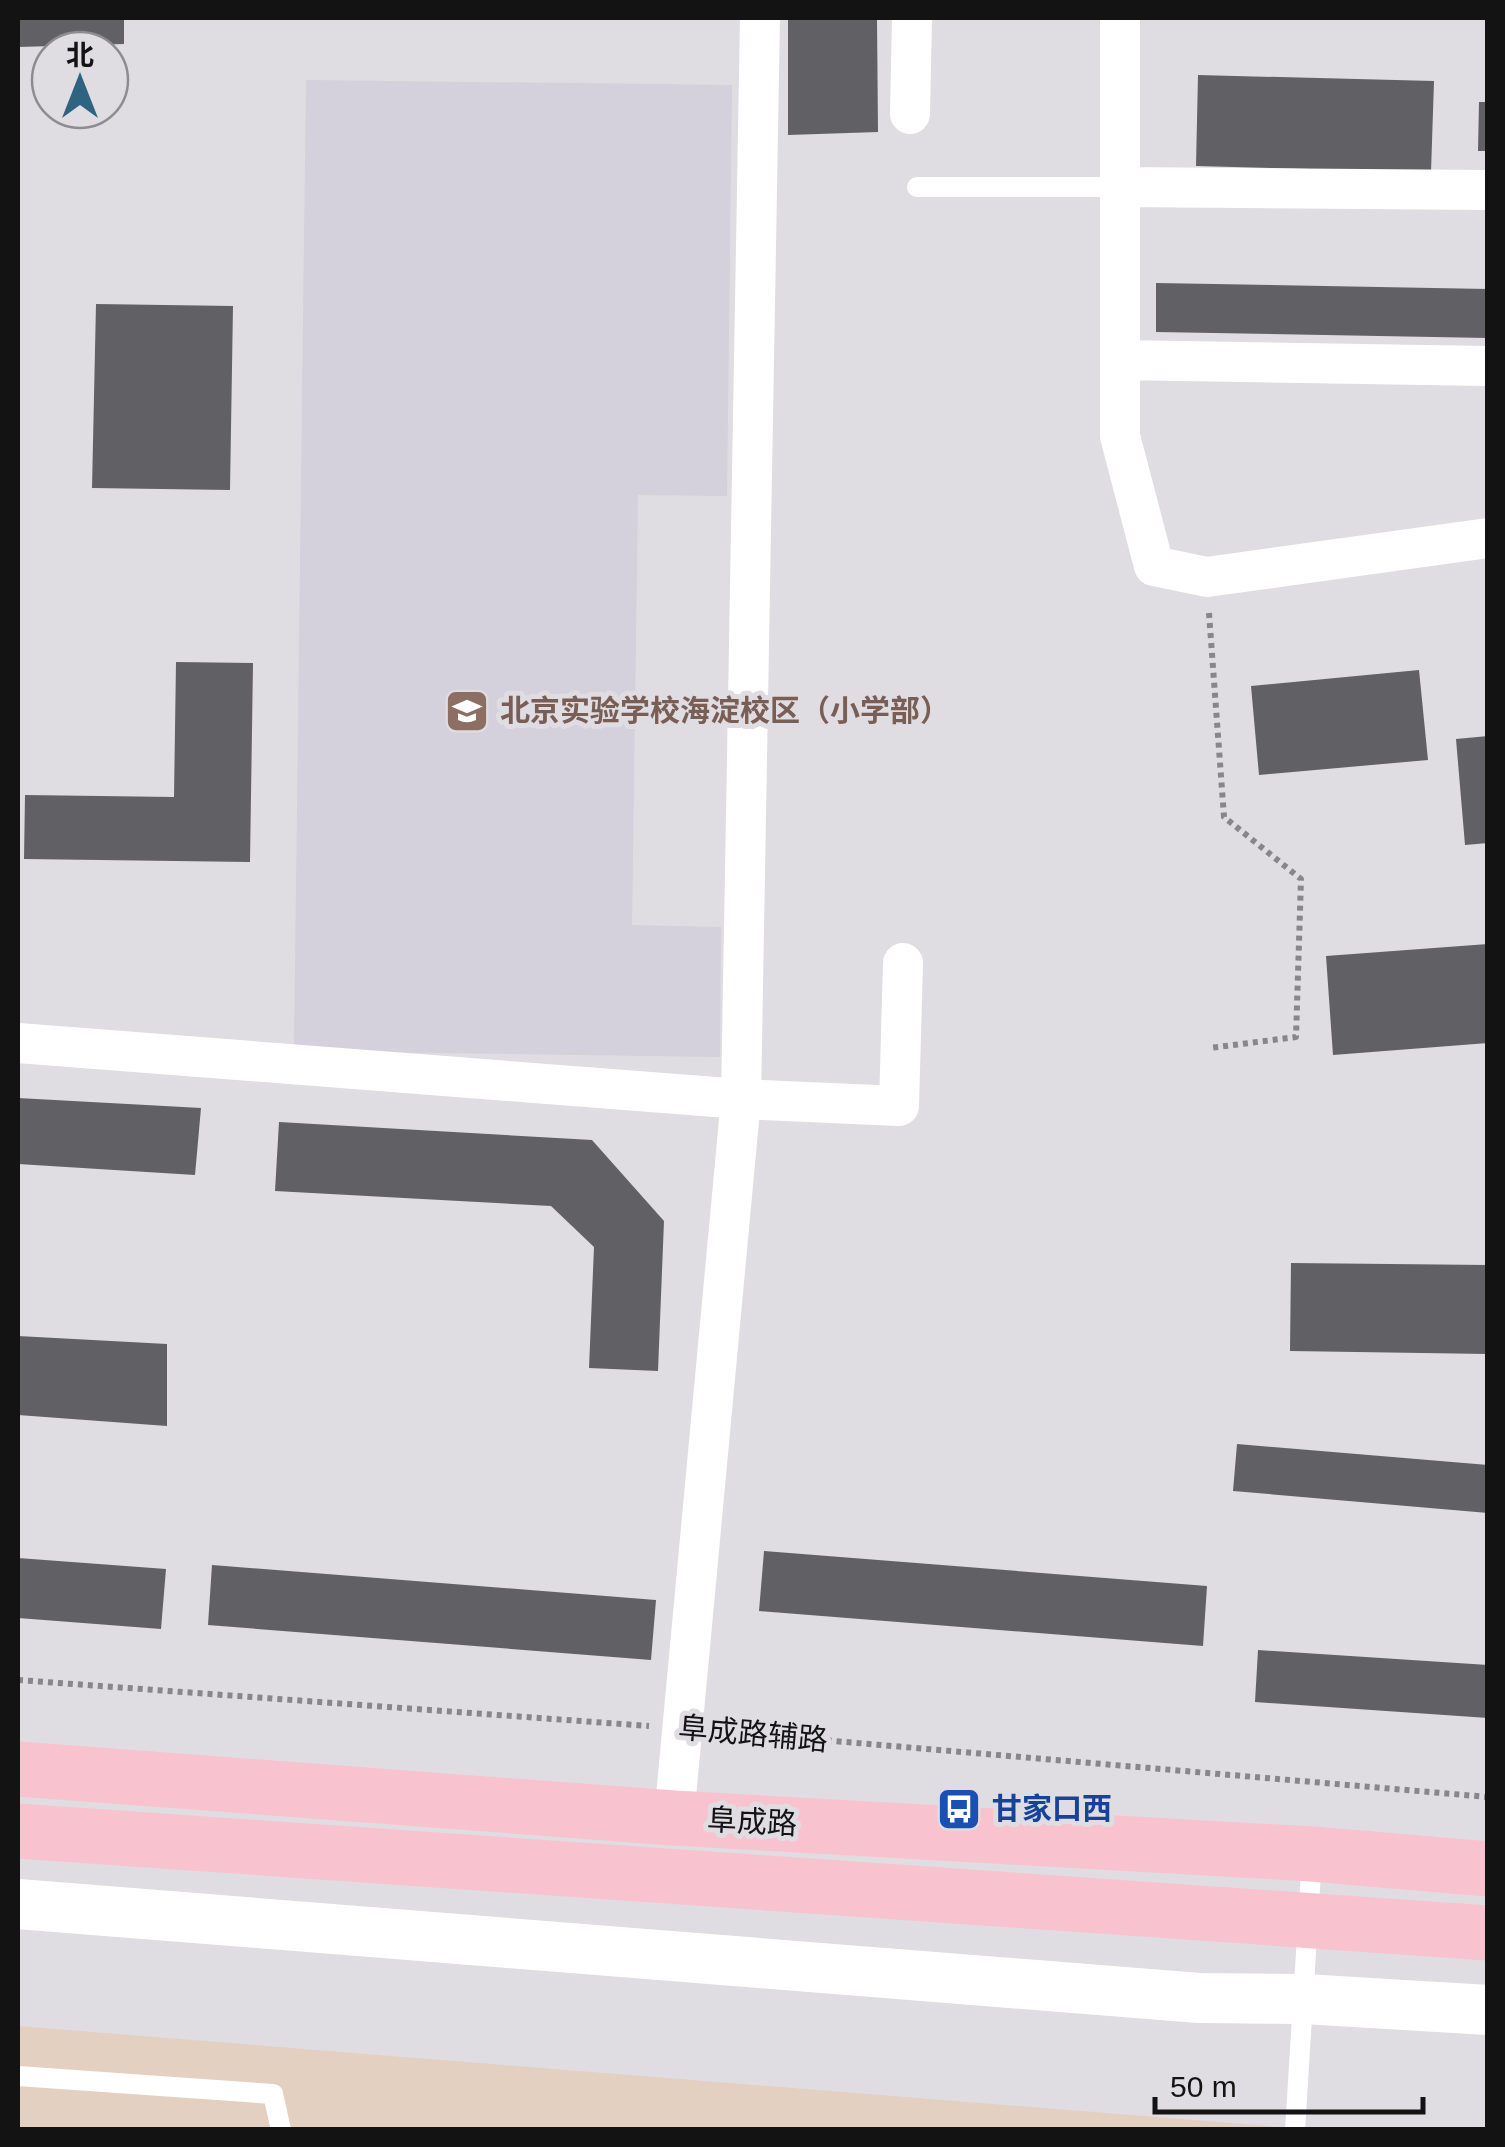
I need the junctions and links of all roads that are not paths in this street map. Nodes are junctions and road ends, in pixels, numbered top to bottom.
1 (760, 18) edge
2 (912, 18) edge
3 (1120, 18) edge
4 (910, 114) dead end
5 (917, 187) dead end
6 (1120, 187) junction
7 (1488, 190) edge
8 (1120, 360) junction
9 (1488, 366) edge
10 (1488, 538) edge
11 (904, 963) dead end
12 (18, 1043) edge
13 (741, 1099) junction
14 (18, 1768) edge
15 (674, 1818) junction
16 (18, 1831) edge
17 (1312, 1854) junction
18 (1488, 1869) edge
19 (18, 1904) edge
20 (1310, 1922) junction
21 (1488, 1933) edge
22 (1304, 1999) junction
23 (1488, 2010) edge
24 (18, 2076) edge
25 (282, 2130) edge
26 (1295, 2130) edge

1 - 13 street
2 - 4 street
3 - 6 street
5 - 6 lane
6 - 7 street
6 - 8 street
8 - 9 street
8 - 10 street
11 - 13 street
12 - 13 street
13 - 15 street
14 - 15 highway, 阜成路
15 - 17 highway, 阜成路
16 - 20 highway, 阜成路
17 - 18 highway, 阜成路
17 - 20 lane
19 - 22 street
20 - 21 highway, 阜成路
20 - 22 lane
22 - 23 street
22 - 26 lane
24 - 25 lane

